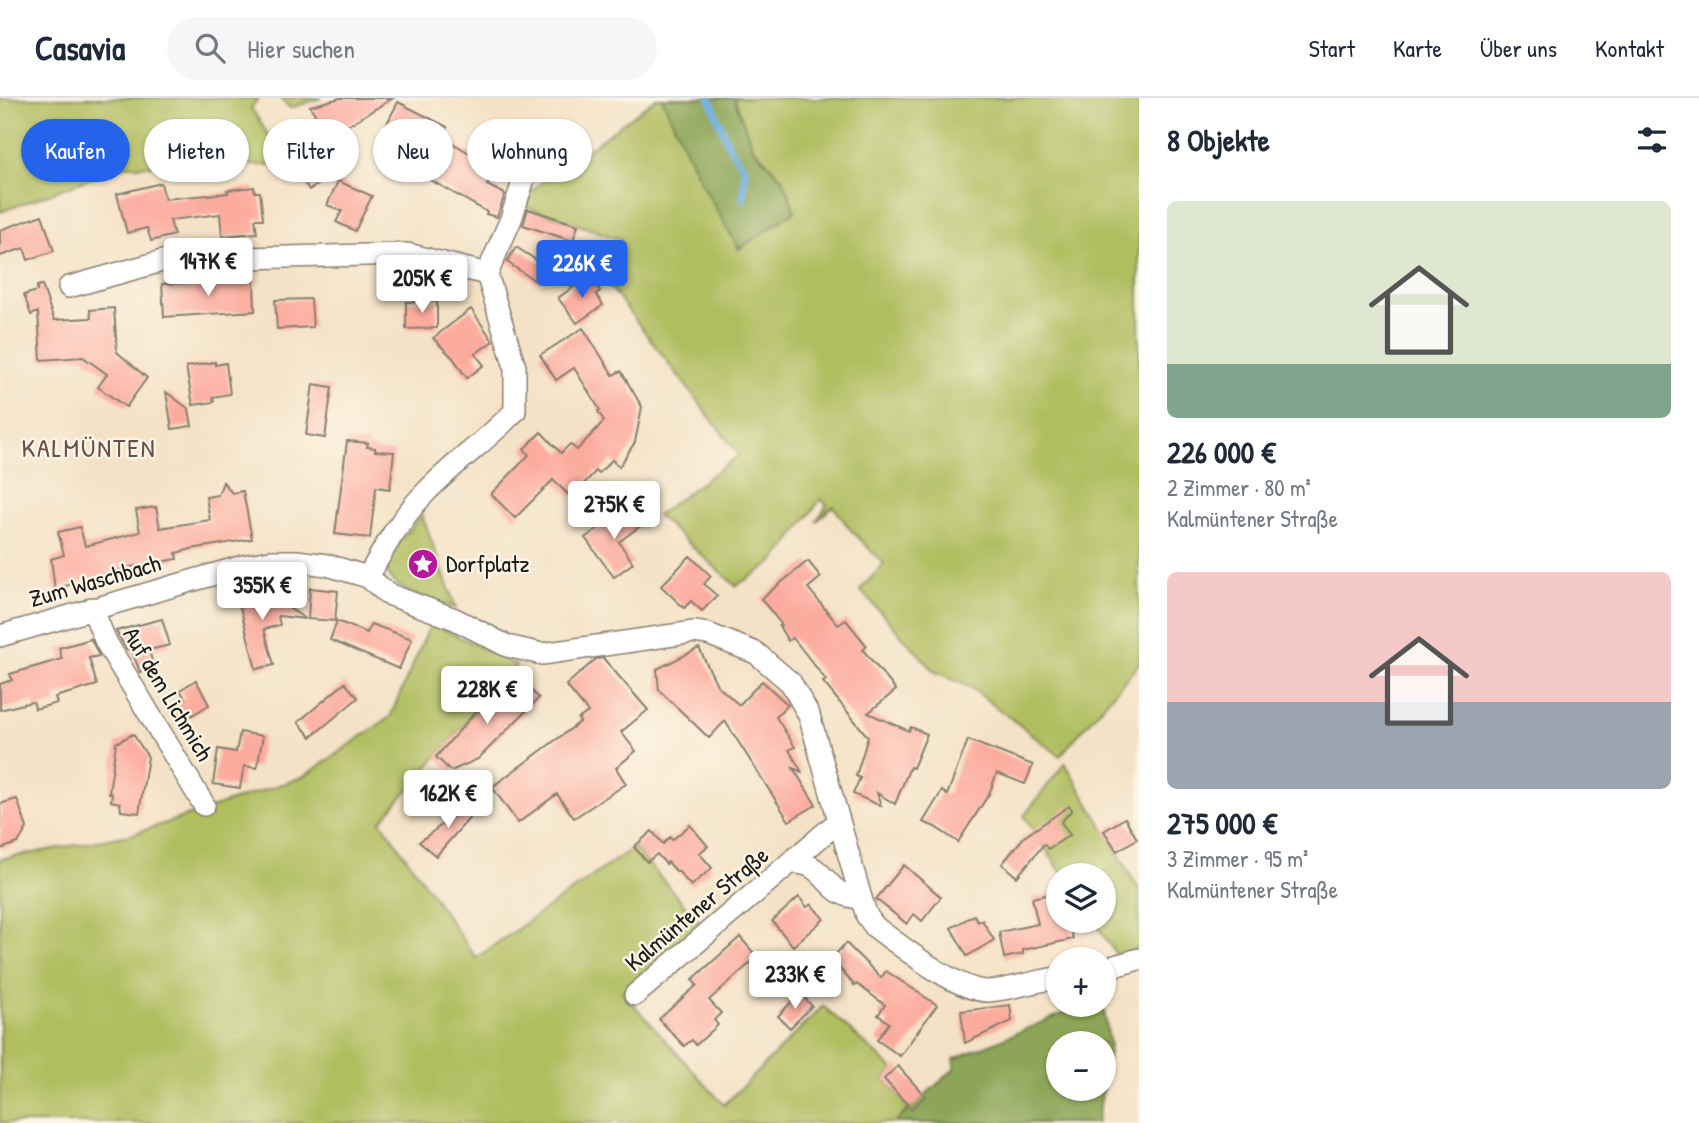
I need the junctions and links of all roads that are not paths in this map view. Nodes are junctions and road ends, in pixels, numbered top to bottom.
1 (523, 182) edge
2 (487, 274) junction
3 (69, 287) dead end
4 (368, 577) junction
5 (92, 608) junction
6 (0, 636) edge
7 (204, 805) dead end
8 (839, 821) junction
9 (793, 863) junction
10 (861, 898) junction
11 (1139, 959) edge
12 (1116, 966) edge
13 (1046, 980) edge
14 (635, 995) dead end

1 - 2 street
2 - 3 street
2 - 4 street
4 - 5 street, Zum Waschbach
4 - 8 street
5 - 6 street, Zum Waschbach
5 - 7 street, Auf dem Lichmich
8 - 9 street, Kalmüntener Straße
8 - 10 street
9 - 10 street, Kalmüntener Straße
9 - 14 street, Kalmüntener Straße
10 - 13 street
11 - 12 street

